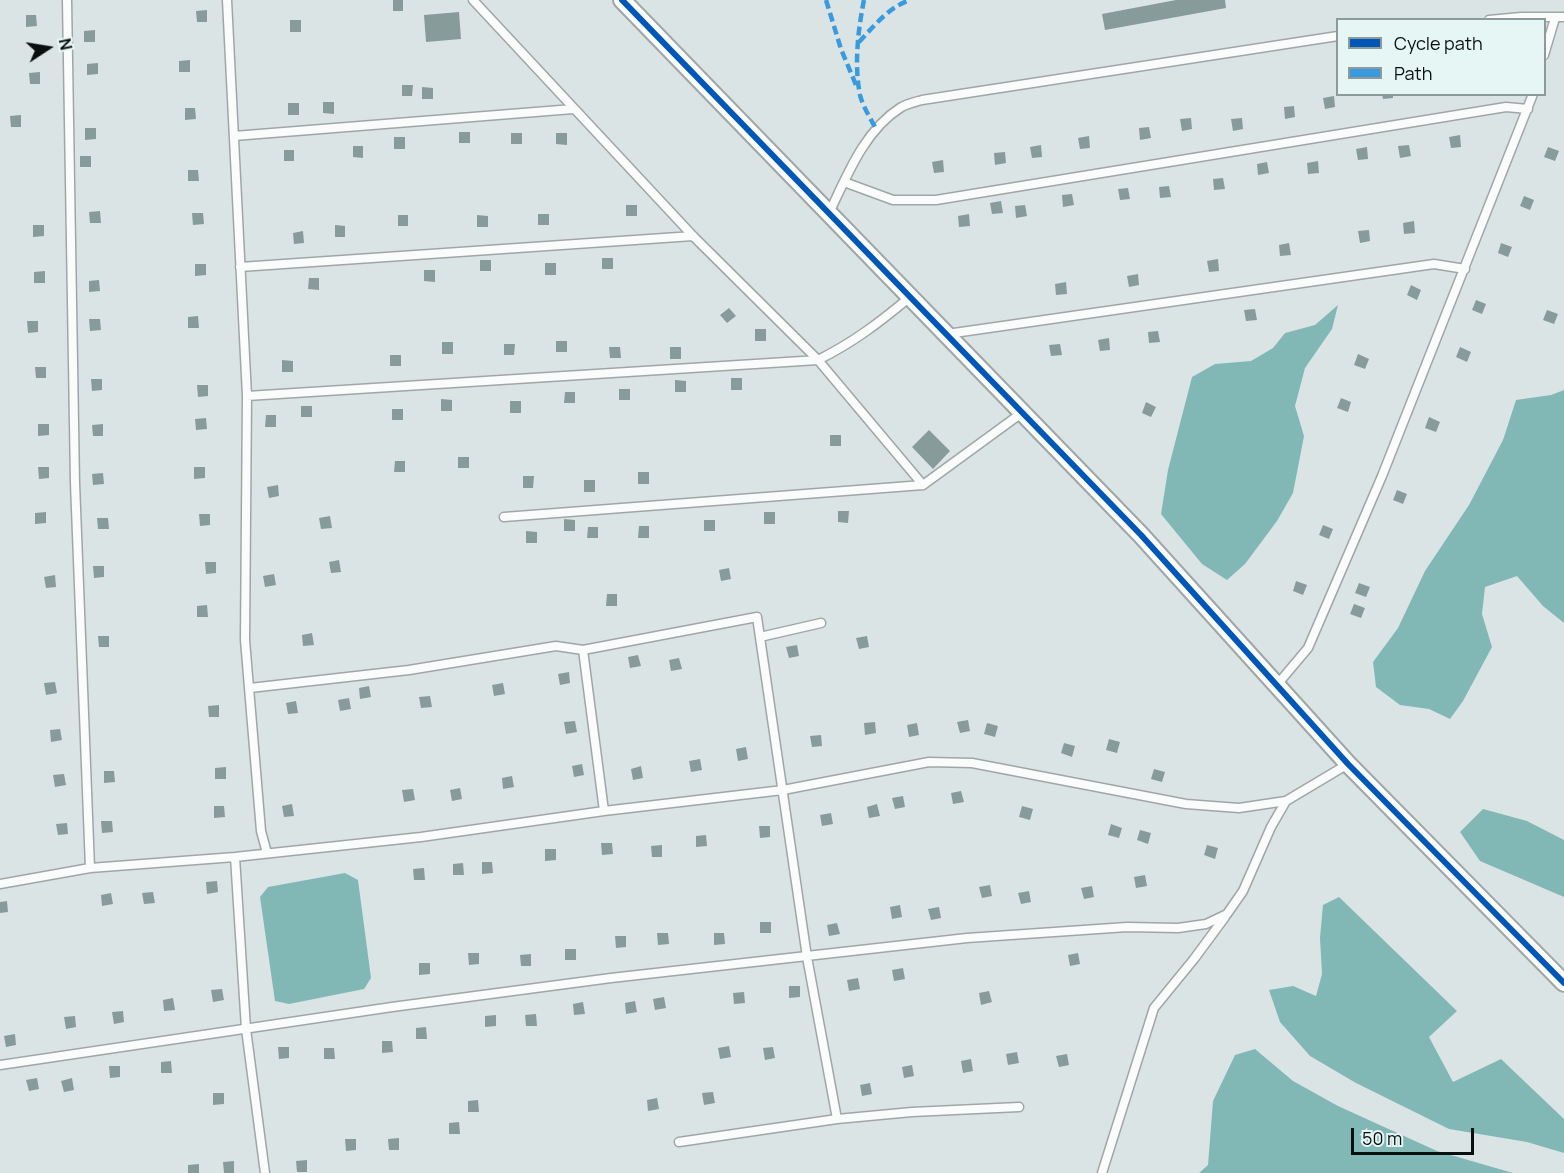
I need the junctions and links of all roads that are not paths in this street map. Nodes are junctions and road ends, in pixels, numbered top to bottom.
1 (67, 0) edge
2 (227, 0) edge
3 (473, 0) edge
4 (622, 0) edge
5 (1510, 18) edge
6 (1560, 18) edge
7 (1336, 36) edge
8 (1546, 53) edge
9 (1532, 96) edge
10 (573, 109) junction
11 (1528, 109) junction
12 (234, 136) junction
13 (844, 182) junction
14 (830, 213) junction
15 (693, 236) junction
16 (240, 267) junction
17 (1465, 269) junction
18 (910, 297) junction
19 (947, 334) junction
20 (818, 360) junction
21 (247, 396) junction
22 (1023, 412) junction
23 (923, 485) junction
24 (504, 517) dead end
25 (821, 623) dead end
26 (760, 637) junction
27 (583, 650) junction
28 (1276, 686) junction
29 (250, 688) junction
30 (1348, 764) junction
31 (783, 790) junction
32 (1286, 801) junction
33 (604, 811) junction
34 (267, 853) junction
35 (235, 857) junction
36 (90, 868) junction
37 (0, 884) edge
38 (1227, 914) junction
39 (807, 957) junction
40 (1564, 982) edge
41 (246, 1029) junction
42 (0, 1065) edge
43 (1019, 1107) dead end
44 (837, 1119) junction
45 (679, 1143) dead end
46 (265, 1173) edge
47 (1102, 1173) edge

1 - 36 lane
2 - 12 lane
3 - 10 lane
4 - 14 street
5 - 6 lane
6 - 8 lane
7 - 13 lane
9 - 11 lane
10 - 12 lane
10 - 15 lane
11 - 13 lane
11 - 17 lane
12 - 16 lane
13 - 14 lane
14 - 18 street
15 - 16 lane
15 - 20 lane
16 - 21 lane
17 - 19 lane
17 - 28 lane
18 - 19 street
18 - 20 lane
19 - 22 street
20 - 21 lane
20 - 23 lane
21 - 29 lane
22 - 23 lane
22 - 28 street
23 - 24 lane
25 - 26 lane
26 - 27 lane
26 - 31 lane
27 - 29 lane
27 - 33 lane
28 - 30 street
29 - 34 lane
30 - 32 lane
30 - 40 street
31 - 32 lane
31 - 33 lane
31 - 39 lane
32 - 38 lane
33 - 34 lane
34 - 35 lane
35 - 36 lane
35 - 41 lane
36 - 37 lane
38 - 39 lane
38 - 47 lane
39 - 41 lane
39 - 44 lane
41 - 42 lane
41 - 46 lane
43 - 44 lane
44 - 45 lane

